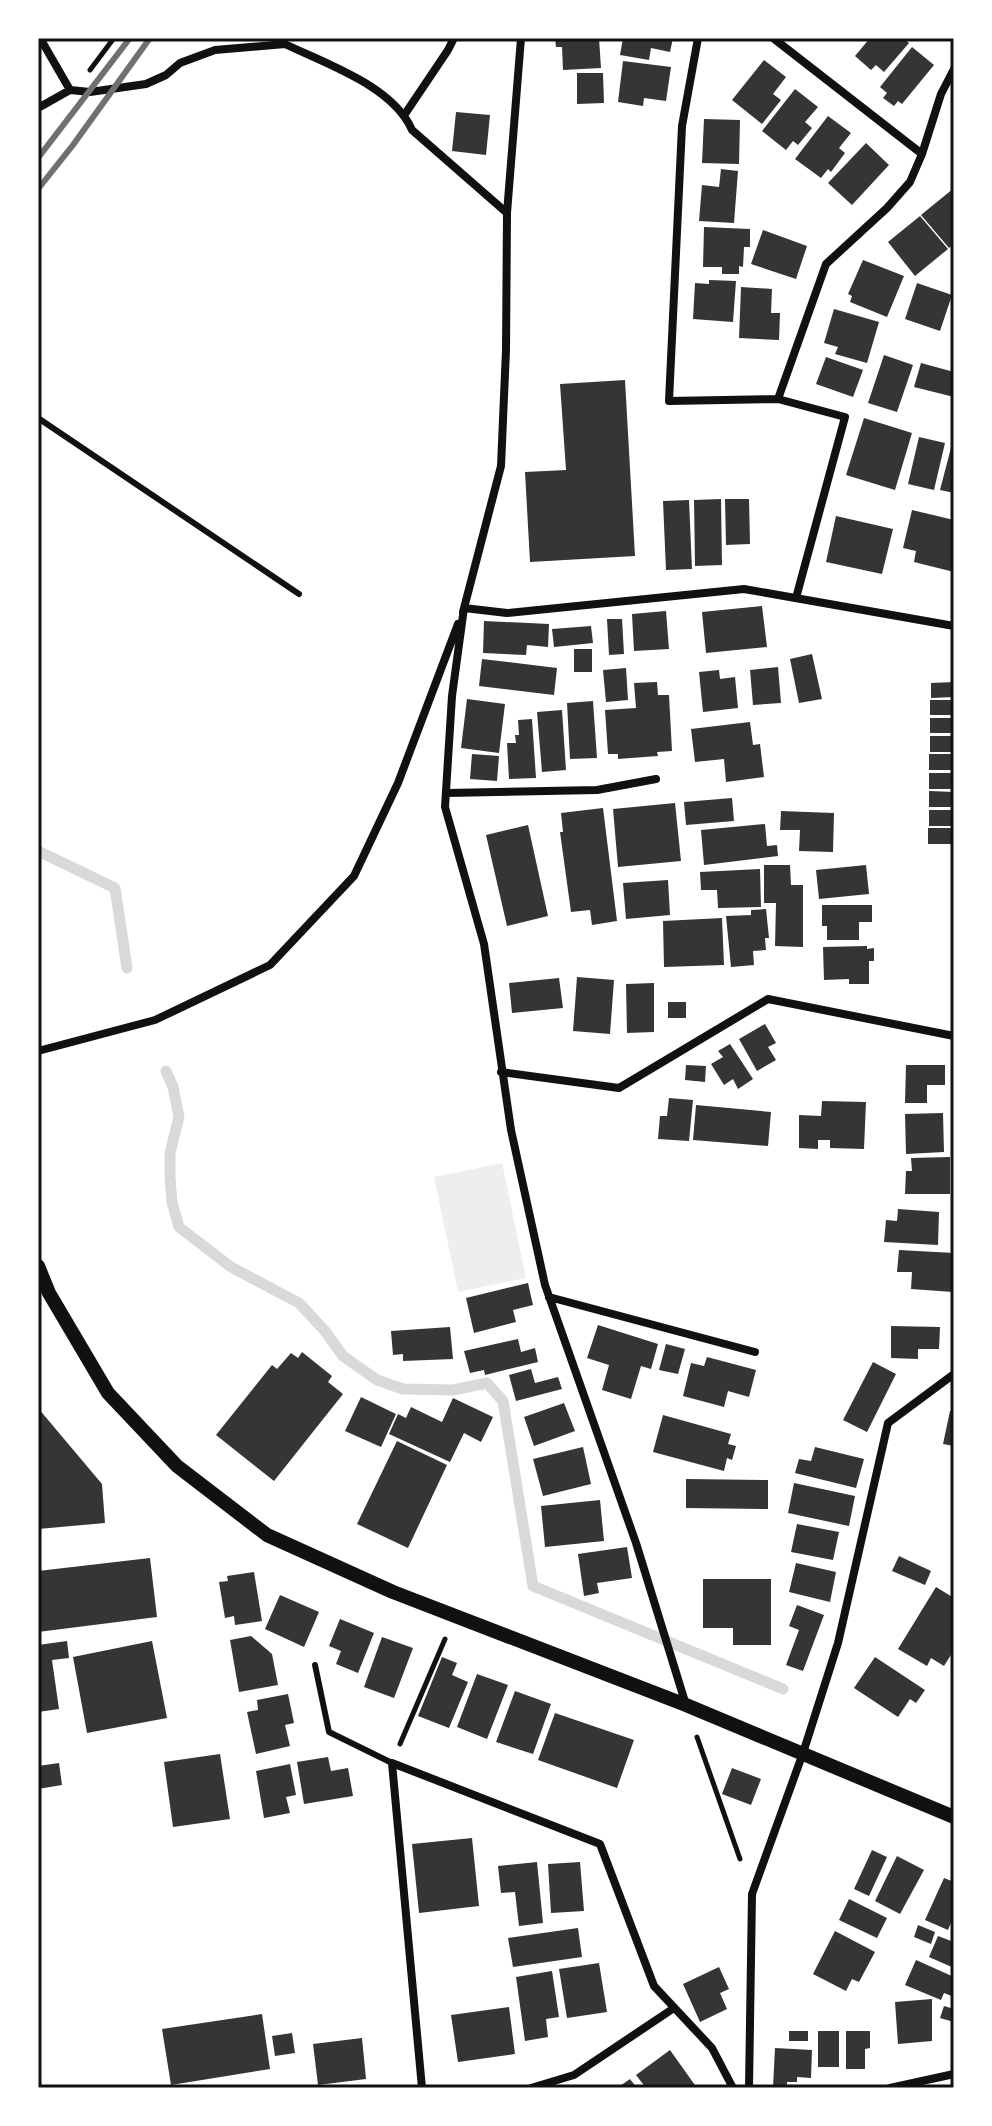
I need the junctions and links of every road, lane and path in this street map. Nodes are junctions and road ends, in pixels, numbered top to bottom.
1 (40, 38) edge
2 (114, 38) edge
3 (454, 38) edge
4 (521, 38) edge
5 (698, 38) edge
6 (773, 38) edge
7 (284, 41) edge
8 (954, 69) edge
9 (70, 90) junction
10 (38, 108) edge
11 (405, 114) junction
12 (922, 154) junction
13 (507, 213) junction
14 (778, 399) junction
15 (38, 418) edge
16 (299, 594) dead end
17 (796, 598) junction
18 (464, 608) junction
19 (954, 626) edge
20 (656, 779) dead end
21 (447, 793) junction
22 (954, 1036) edge
23 (38, 1051) edge
24 (501, 1072) junction
25 (38, 1266) edge
26 (549, 1297) junction
27 (755, 1352) dead end
28 (954, 1374) edge
29 (454, 1616) junction
30 (315, 1665) dead end
31 (686, 1705) junction
32 (803, 1753) junction
33 (392, 1763) junction
34 (954, 1817) edge
35 (752, 1894) junction
36 (674, 2008) junction
37 (954, 2074) edge
38 (422, 2088) edge
39 (531, 2088) edge
40 (733, 2088) edge
41 (749, 2088) edge
42 (890, 2088) edge

1 - 9 street
2 - 9 path
3 - 11 street
4 - 13 street
5 - 14 street
6 - 12 street
7 - 9 street
7 - 11 street
8 - 12 street
9 - 10 street
11 - 13 street
12 - 14 street
13 - 18 street
14 - 17 street
15 - 16 lane
17 - 18 street
17 - 19 street
18 - 21 street
18 - 23 street
20 - 21 street
21 - 24 street
22 - 24 street
24 - 26 street
25 - 29 street
26 - 27 street
26 - 31 street
28 - 32 street
29 - 31 street
29 - 33 path
30 - 33 lane
31 - 32 street
31 - 35 path
32 - 34 street
32 - 35 street
33 - 36 street
33 - 38 street
35 - 41 street
36 - 39 street
36 - 40 street
37 - 42 street

